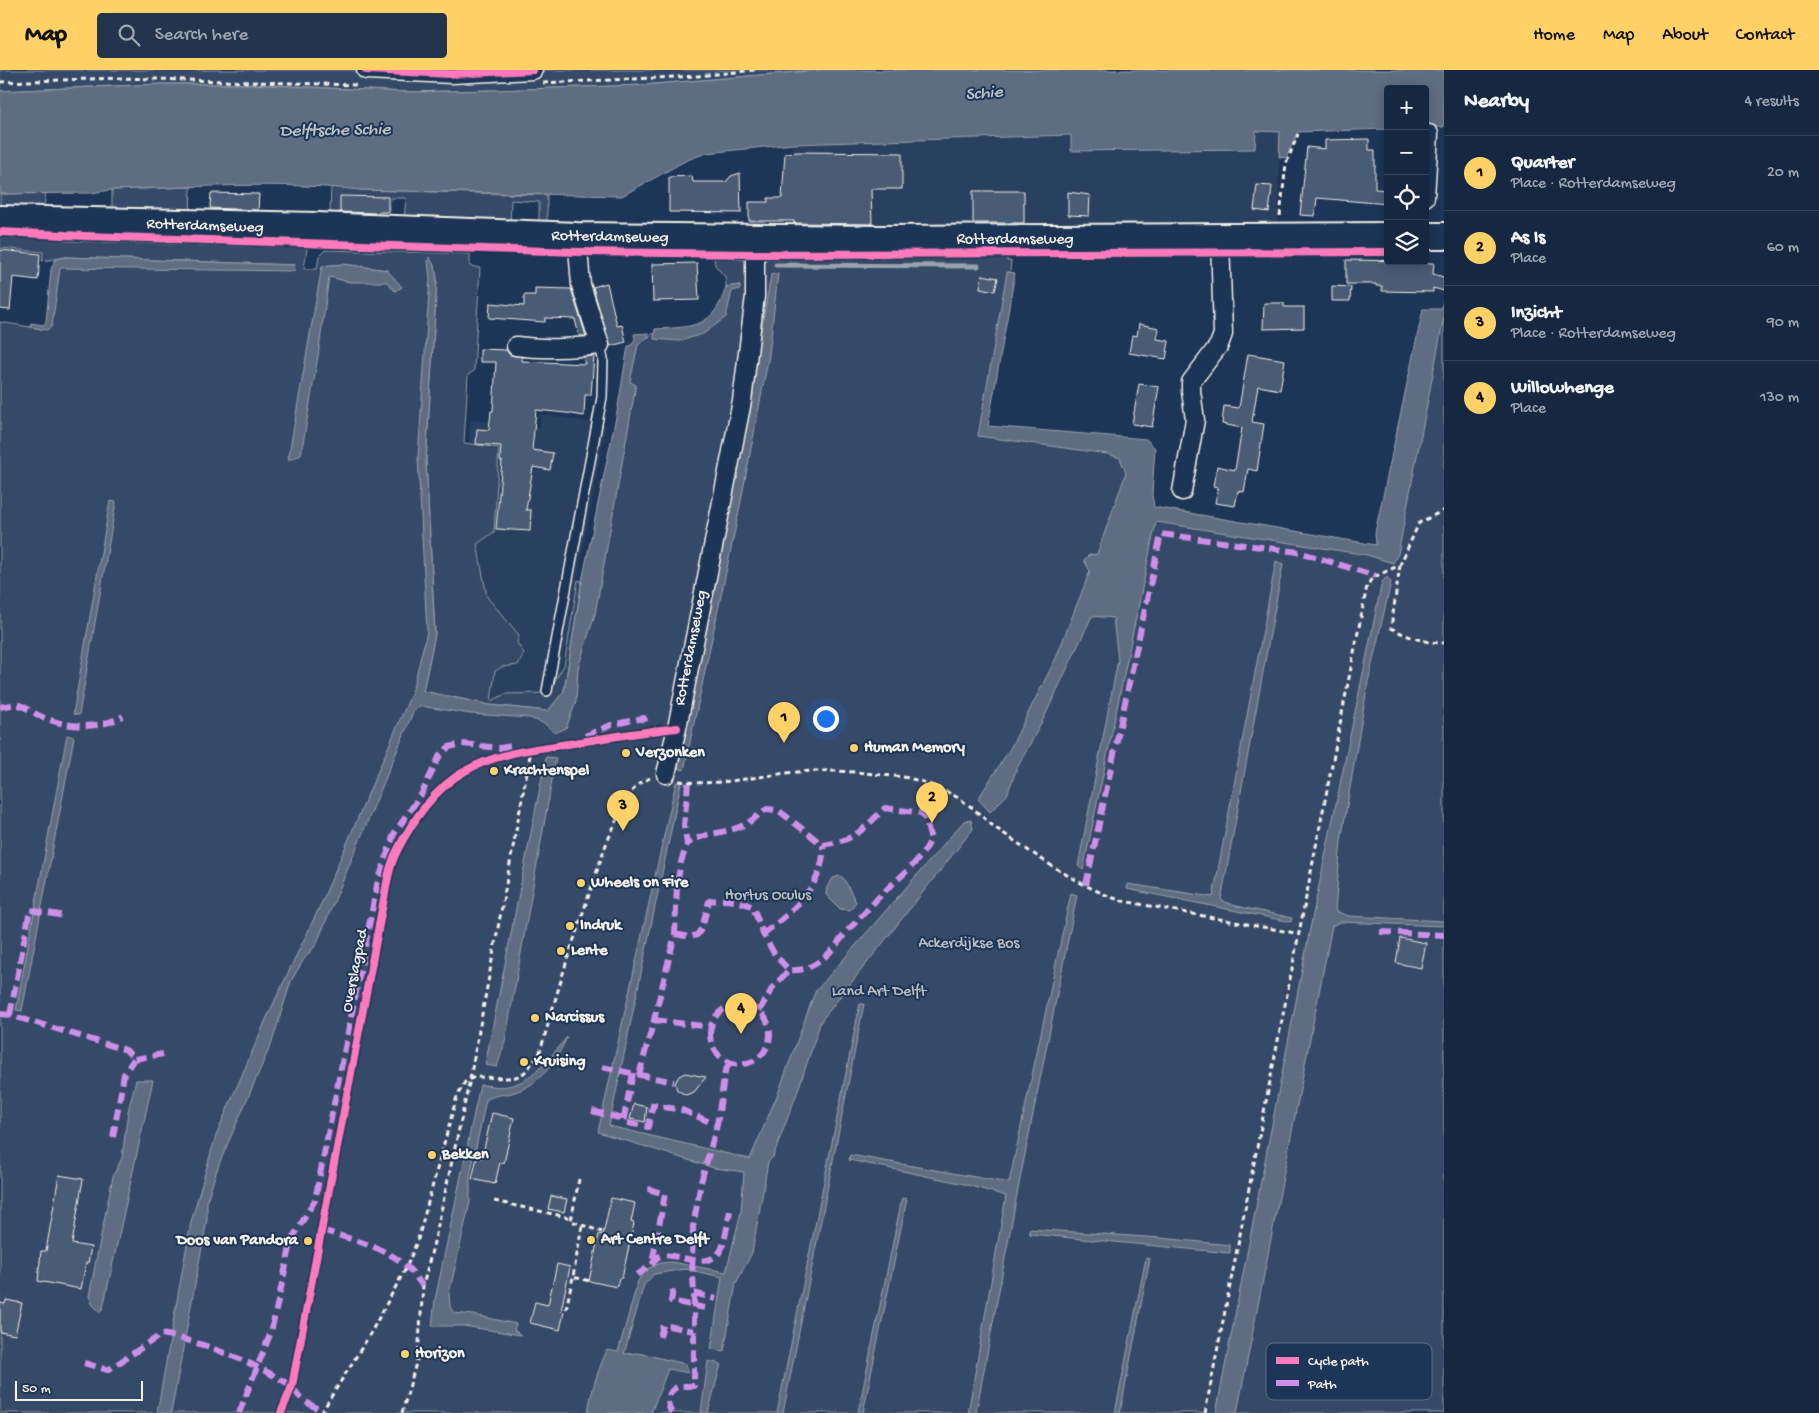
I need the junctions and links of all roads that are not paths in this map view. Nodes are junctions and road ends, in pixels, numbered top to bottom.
1 (366, 70) edge
2 (533, 70) edge
3 (452, 72) edge
4 (0, 219) edge
5 (577, 236) junction
6 (1384, 236) edge
7 (1429, 236) edge
8 (1444, 236) edge
9 (758, 238) junction
10 (1220, 238) junction
11 (600, 345) junction
12 (516, 346) dead end
13 (1182, 491) dead end
14 (547, 691) dead end
15 (666, 774) road end

1 - 3 street
2 - 3 street
4 - 5 street, Rotterdamseweg
5 - 9 street, Rotterdamseweg
5 - 11 street
6 - 10 street, Rotterdamseweg
7 - 8 street
9 - 10 street, Rotterdamseweg
9 - 15 street, Rotterdamseweg
10 - 13 street
11 - 12 street
11 - 14 lane

